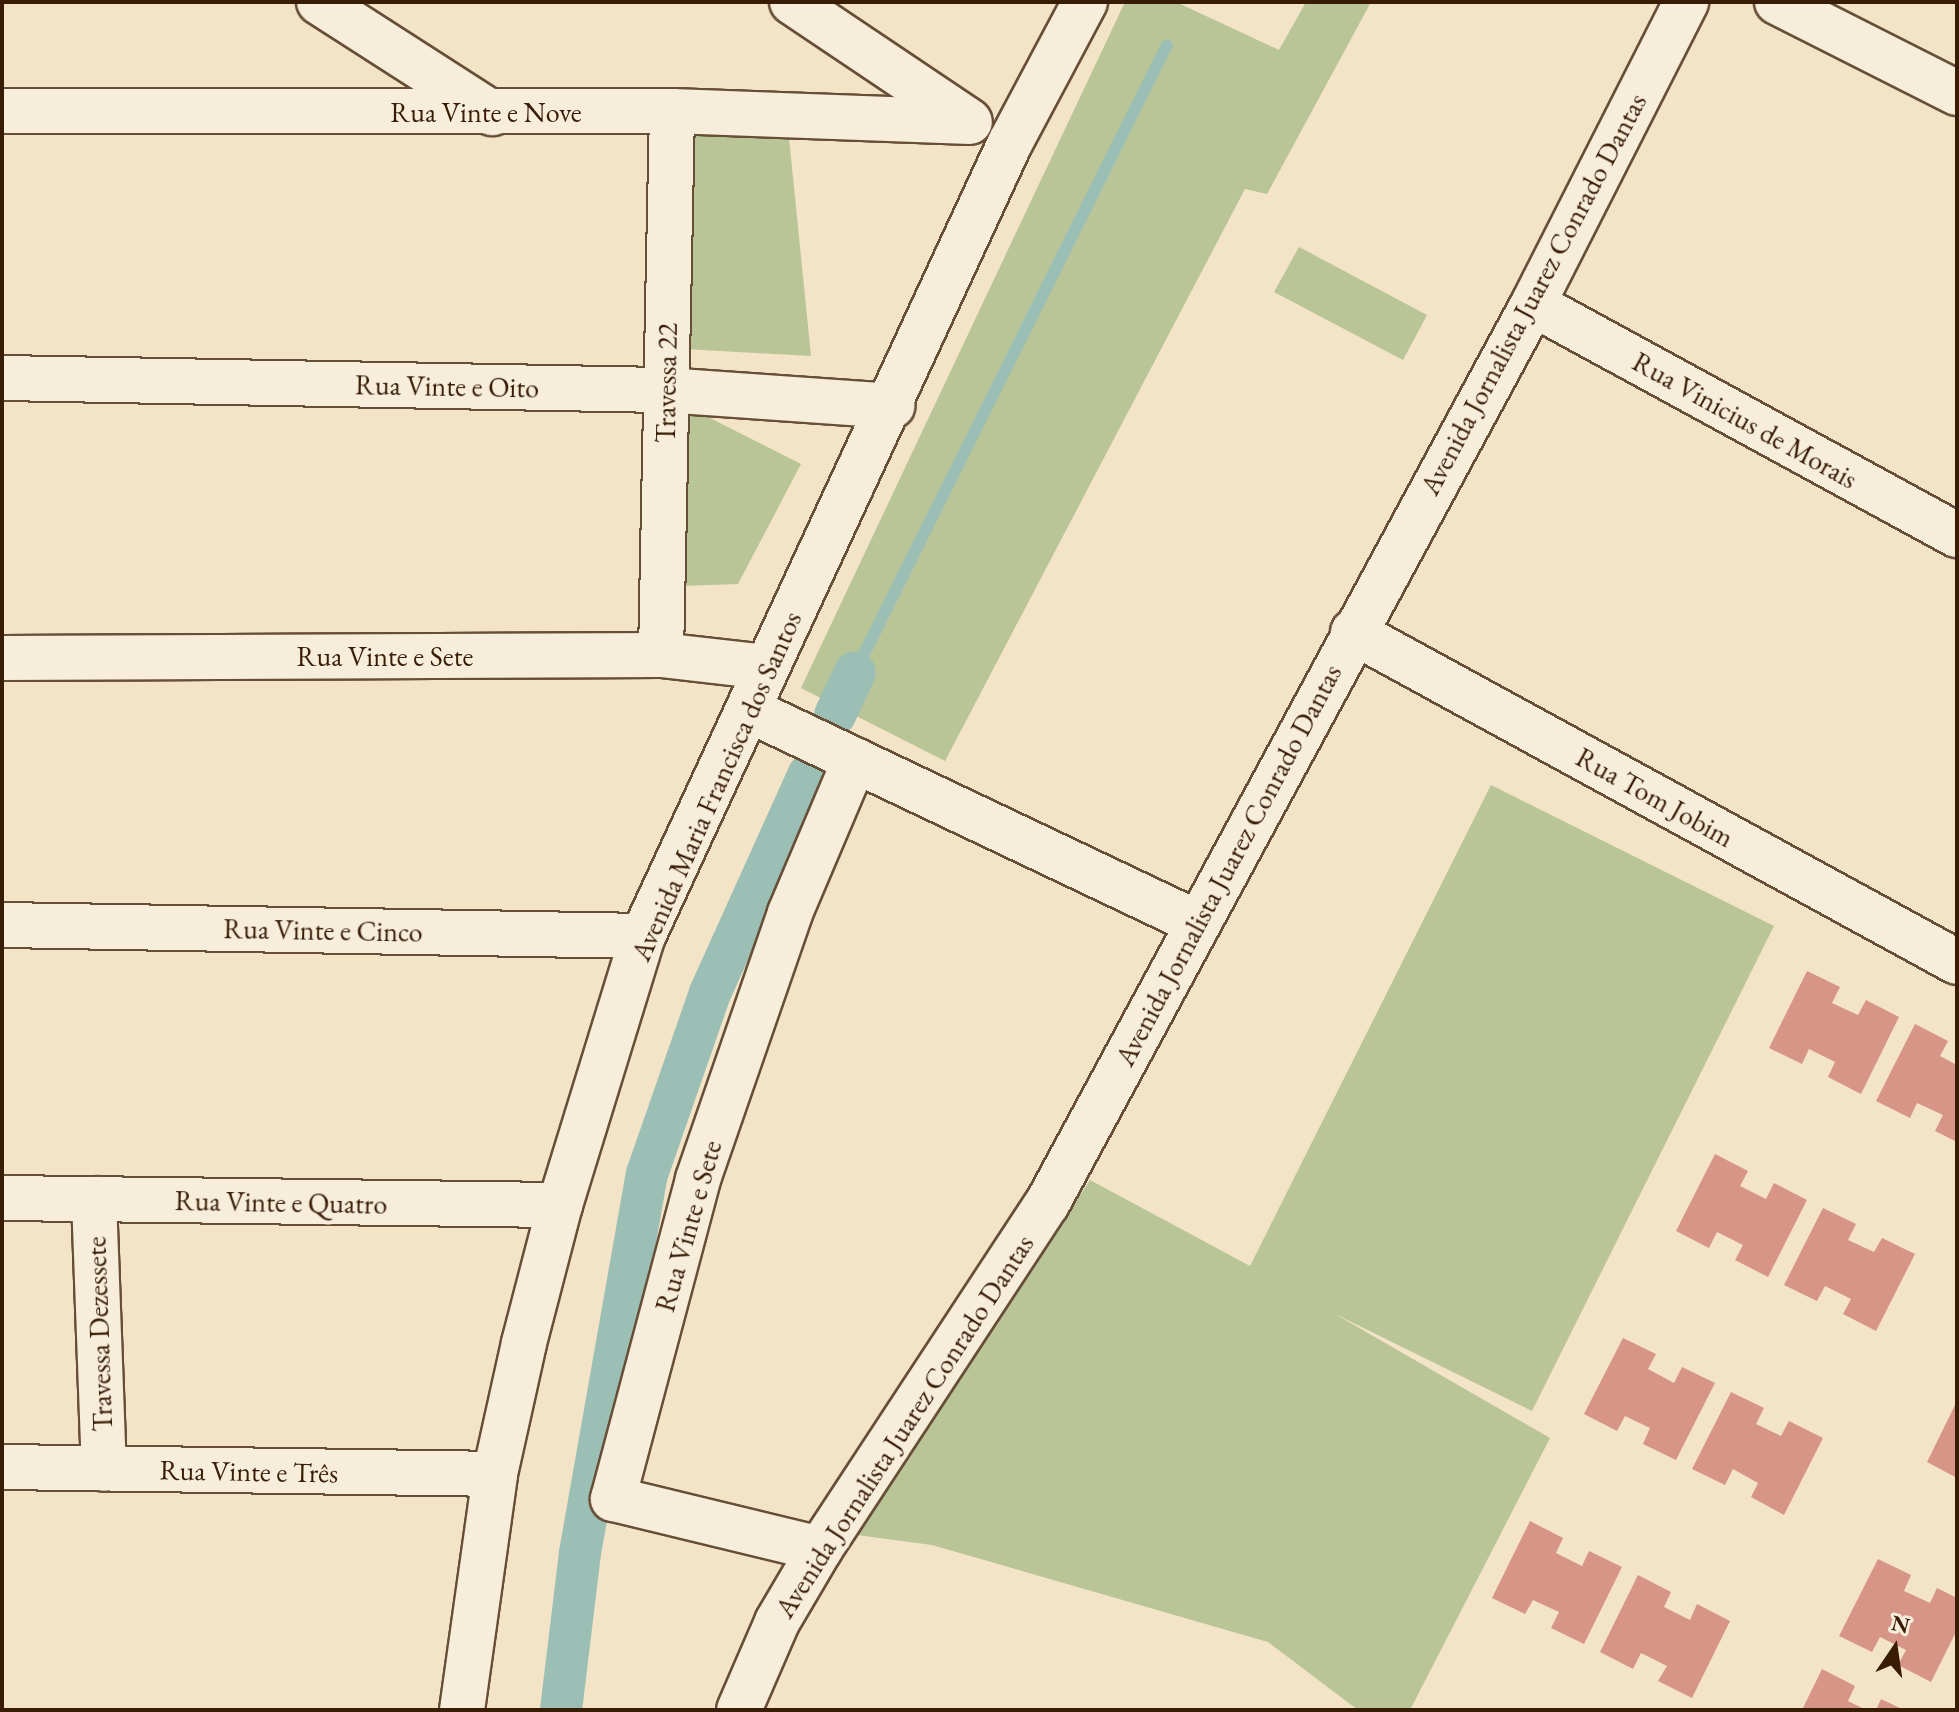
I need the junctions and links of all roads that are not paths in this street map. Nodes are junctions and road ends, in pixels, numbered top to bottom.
1 (319, 2) edge
2 (792, 2) edge
3 (1085, 2) edge
4 (1686, 2) edge
5 (1777, 2) edge
6 (1957, 93) edge
7 (2, 111) edge
8 (672, 111) junction
9 (492, 113) junction
10 (970, 122) junction
11 (1010, 143) junction
12 (1533, 304) junction
13 (2, 378) edge
14 (665, 390) junction
15 (892, 406) junction
16 (1957, 535) edge
17 (1353, 632) junction
18 (661, 655) junction
19 (2, 658) edge
20 (767, 667) junction
21 (749, 710) junction
22 (855, 760) junction
23 (1197, 923) junction
24 (2, 925) edge
25 (643, 936) junction
26 (1957, 962) edge
27 (2, 1198) edge
28 (94, 1199) junction
29 (560, 1205) junction
30 (2, 1467) edge
31 (104, 1469) junction
32 (495, 1474) junction
33 (820, 1549) junction
34 (462, 1710) edge
35 (739, 1710) edge

1 - 9 street
2 - 10 street
3 - 11 street, Avenida Maria Francisca dos Santos
4 - 12 street, Avenida Jornalista Juarez Conrado Dantas
5 - 6 street
7 - 9 street, Rua Vinte e Nove
8 - 9 street, Rua Vinte e Nove
8 - 10 street, Rua Vinte e Nove
8 - 14 street, Travessa 22
10 - 11 street
11 - 15 street, Avenida Maria Francisca dos Santos
12 - 16 street, Rua Vinicius de Morais
12 - 17 street, Avenida Jornalista Juarez Conrado Dantas
13 - 14 street, Rua Vinte e Oito
14 - 15 street, Rua Vinte e Oito
14 - 18 street, Travessa 22
15 - 20 street, Avenida Maria Francisca dos Santos
17 - 23 street, Avenida Jornalista Juarez Conrado Dantas
17 - 26 street, Rua Tom Jobim
18 - 19 street, Rua Vinte e Sete
18 - 20 street, Rua Vinte e Sete
20 - 21 street, Avenida Maria Francisca dos Santos
21 - 22 street
21 - 25 street, Avenida Maria Francisca dos Santos
22 - 23 street
22 - 33 street, Rua Vinte e Sete
23 - 33 street, Avenida Jornalista Juarez Conrado Dantas
24 - 25 street, Rua Vinte e Cinco
25 - 29 street, Avenida Maria Francisca dos Santos
27 - 28 street, Rua Vinte e Quatro
28 - 29 street, Rua Vinte e Quatro
28 - 31 street, Travessa Dezessete
29 - 32 street, Avenida Maria Francisca dos Santos
30 - 31 street, Rua Vinte e Três
31 - 32 street, Rua Vinte e Três
32 - 34 street, Avenida Maria Francisca dos Santos
33 - 35 street, Avenida Jornalista Juarez Conrado Dantas

